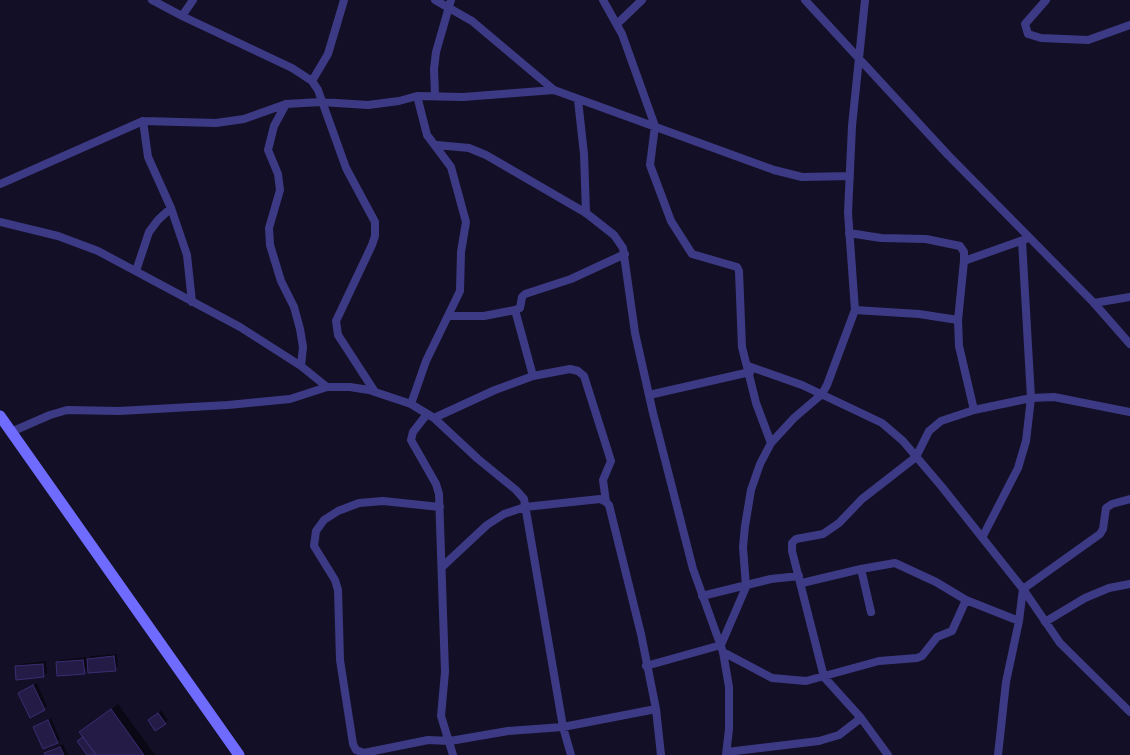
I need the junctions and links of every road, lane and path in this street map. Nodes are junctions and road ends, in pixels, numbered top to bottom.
1 (152, 0) edge
2 (193, 0) edge
3 (344, 0) edge
4 (435, 0) edge
5 (603, 0) edge
6 (642, 0) edge
7 (805, 0) edge
8 (865, 0) edge
9 (1046, 0) edge
10 (450, 3) edge
11 (182, 16) junction
12 (617, 24) junction
13 (1130, 25) edge
14 (860, 58) junction
15 (312, 81) junction
16 (554, 90) junction
17 (435, 95) junction
18 (417, 96) junction
19 (578, 100) junction
20 (321, 102) junction
21 (286, 104) junction
22 (143, 121) junction
23 (655, 126) junction
24 (437, 145) junction
25 (850, 176) junction
26 (0, 184) edge
27 (171, 208) junction
28 (586, 212) junction
29 (0, 222) edge
30 (849, 233) junction
31 (1026, 239) junction
32 (625, 254) junction
33 (964, 261) junction
34 (136, 271) junction
35 (1130, 297) edge
36 (192, 302) junction
37 (1094, 303) junction
38 (515, 310) junction
39 (855, 310) junction
40 (448, 316) junction
41 (958, 320) junction
42 (1130, 344) edge
43 (301, 366) junction
44 (749, 369) junction
45 (532, 376) junction
46 (327, 387) junction
47 (375, 392) junction
48 (822, 394) junction
49 (648, 395) junction
50 (1031, 398) junction
51 (411, 404) junction
52 (974, 410) junction
53 (1130, 412) edge
54 (0, 416) edge
55 (431, 416) junction
56 (11, 432) junction
57 (771, 443) junction
58 (916, 457) junction
59 (1130, 499) edge
60 (606, 502) junction
61 (440, 507) junction
62 (526, 507) junction
63 (983, 536) junction
64 (442, 567) junction
65 (861, 569) junction
66 (800, 580) junction
67 (1130, 584) edge
68 (746, 587) junction
69 (1023, 589) junction
70 (702, 596) junction
71 (966, 600) junction
72 (871, 612) dead end
73 (1019, 621) junction
74 (1044, 622) junction
75 (722, 649) junction
76 (646, 666) junction
77 (824, 677) junction
78 (656, 709) junction
79 (1130, 712) edge
80 (861, 718) junction
81 (563, 727) junction
82 (450, 740) junction
83 (727, 753) edge
84 (239, 755) edge
85 (453, 755) edge
86 (571, 755) edge
87 (661, 755) edge
88 (888, 755) edge
89 (998, 755) edge

1 - 11 street
2 - 11 street
3 - 15 street
4 - 10 street
5 - 12 street
6 - 12 street
7 - 14 street
8 - 14 street
9 - 13 street
10 - 16 street
10 - 17 street
11 - 15 street
12 - 23 street
14 - 25 street
14 - 31 street
15 - 20 street
16 - 17 street
16 - 19 street
17 - 18 street
18 - 20 street
18 - 24 street
19 - 23 street
19 - 28 street
20 - 21 street
20 - 47 street
21 - 22 street
21 - 43 street
22 - 26 street
22 - 27 street
23 - 25 street
23 - 44 street
24 - 28 street
24 - 40 street
25 - 30 street
27 - 34 street
27 - 36 street
28 - 32 street
29 - 34 street
30 - 33 street
30 - 39 street
31 - 33 street
31 - 37 street
31 - 50 street
32 - 38 street
32 - 49 street
33 - 41 street
34 - 36 street
35 - 37 street
36 - 43 street
37 - 42 street
38 - 40 street
38 - 45 street
39 - 41 street
39 - 48 street
40 - 51 street
41 - 52 street
43 - 46 street
44 - 48 street
44 - 49 street
44 - 57 street
45 - 55 street
45 - 60 street
46 - 47 street
46 - 56 street
47 - 51 street
48 - 57 street
48 - 58 street
49 - 70 street
50 - 52 street
50 - 53 street
50 - 63 street
51 - 55 street
52 - 58 street
54 - 56 main road
55 - 61 street
55 - 62 street
56 - 84 main road
57 - 68 street
58 - 63 street
58 - 66 street
59 - 69 street
60 - 62 street
60 - 76 street
61 - 64 street
61 - 82 street
62 - 64 street
62 - 81 street
63 - 69 street
64 - 82 street
65 - 66 street
65 - 71 street
65 - 72 street
66 - 68 street
66 - 77 street
67 - 74 street
68 - 70 street
68 - 75 street
69 - 73 street
69 - 74 street
70 - 75 street
71 - 73 street
71 - 77 street
73 - 89 street
74 - 79 street
75 - 76 street
75 - 77 street
75 - 83 street
76 - 78 street
77 - 80 street
78 - 81 street
78 - 87 street
80 - 83 street
80 - 88 street
81 - 82 street
81 - 86 street
82 - 85 street

